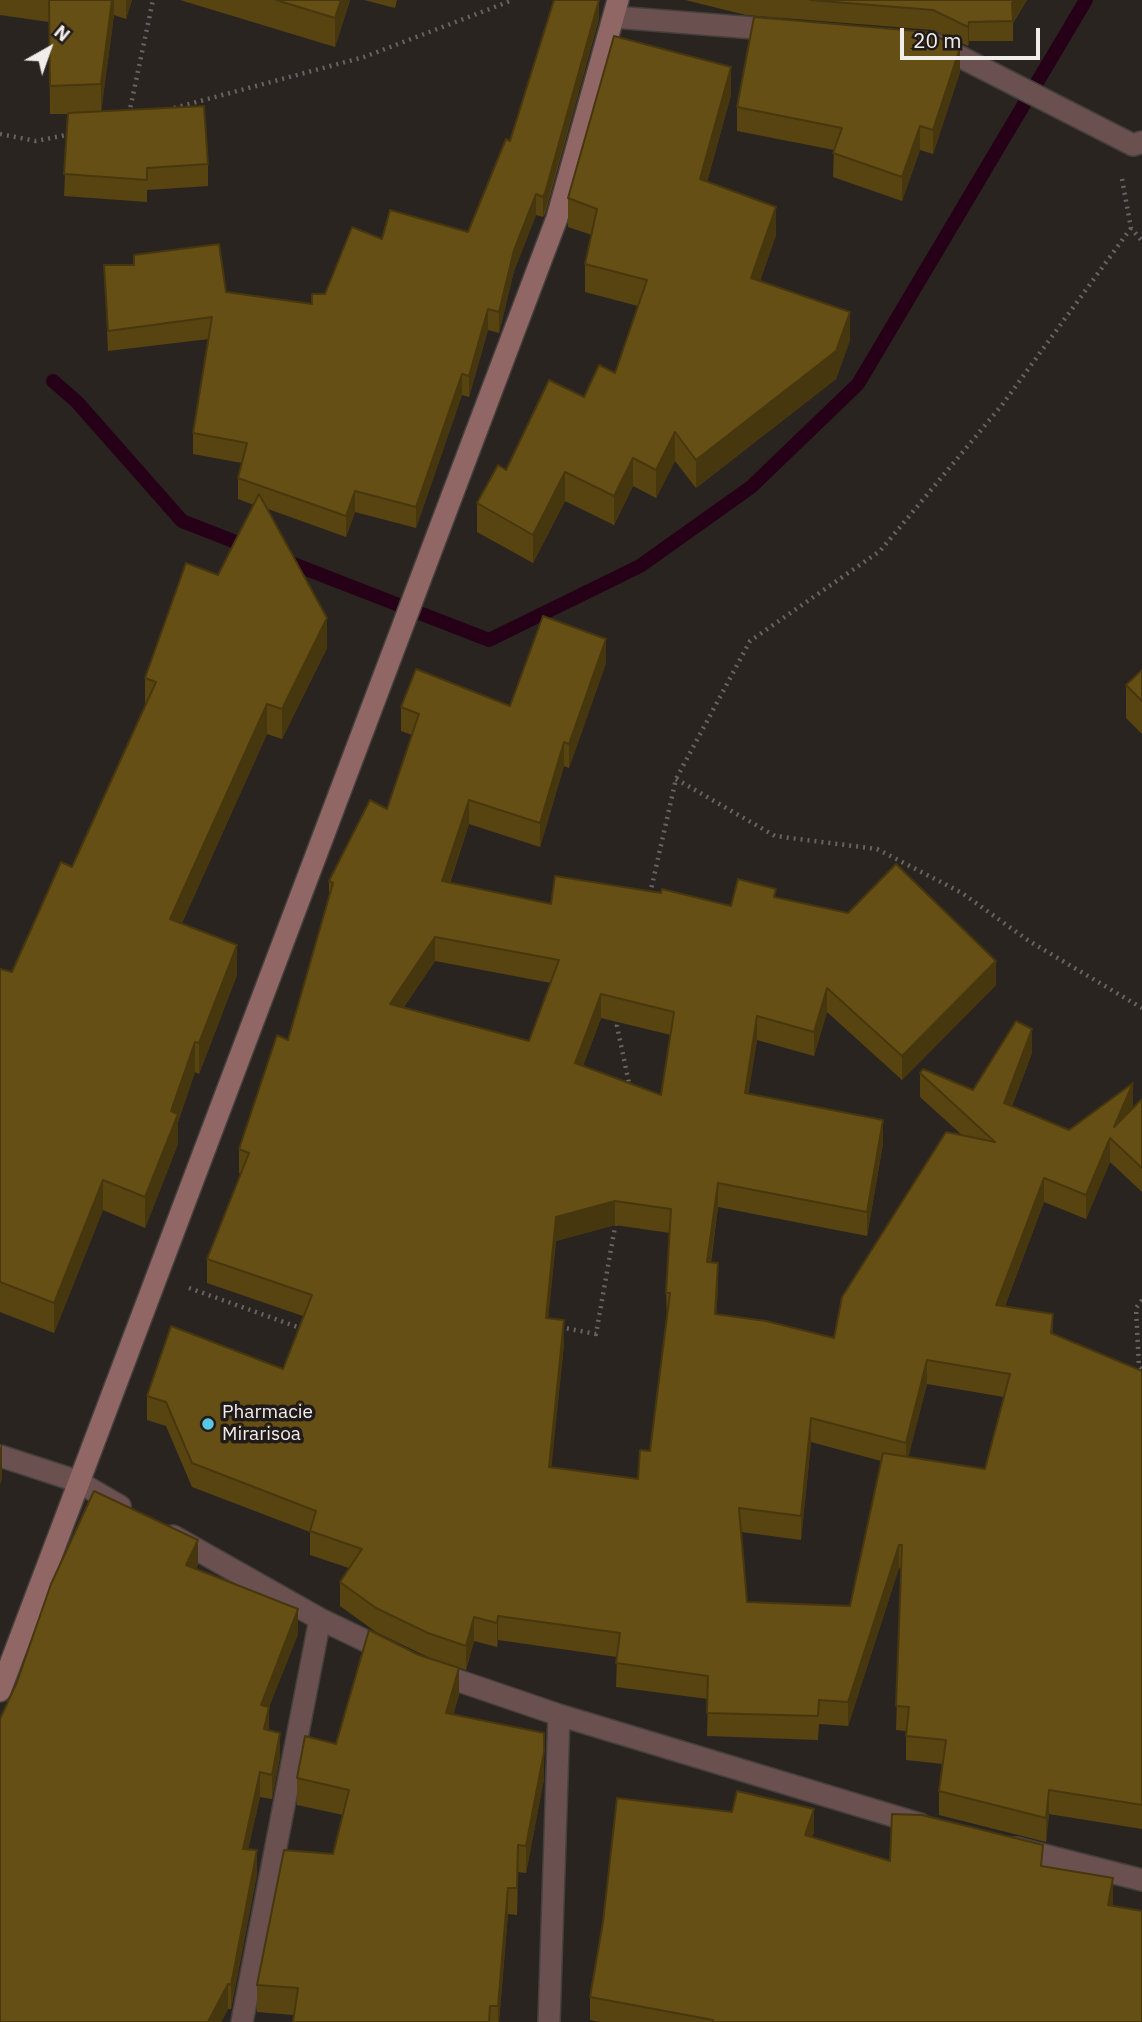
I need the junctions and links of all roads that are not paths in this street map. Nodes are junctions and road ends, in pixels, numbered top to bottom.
1 (616, 9) edge
2 (794, 32) edge
3 (918, 41) edge
4 (1137, 144) edge
5 (0, 1456) edge
6 (77, 1481) junction
7 (320, 1619) junction
8 (0, 1691) edge
9 (559, 1715) junction
10 (934, 1828) edge
11 (999, 1844) edge
12 (1142, 1880) edge
13 (242, 2022) edge
14 (549, 2022) edge

1 - 2 street
1 - 6 street
3 - 4 street
5 - 6 street
6 - 7 street
6 - 8 street
7 - 9 street
7 - 13 street
9 - 10 street
9 - 14 street
11 - 12 street

